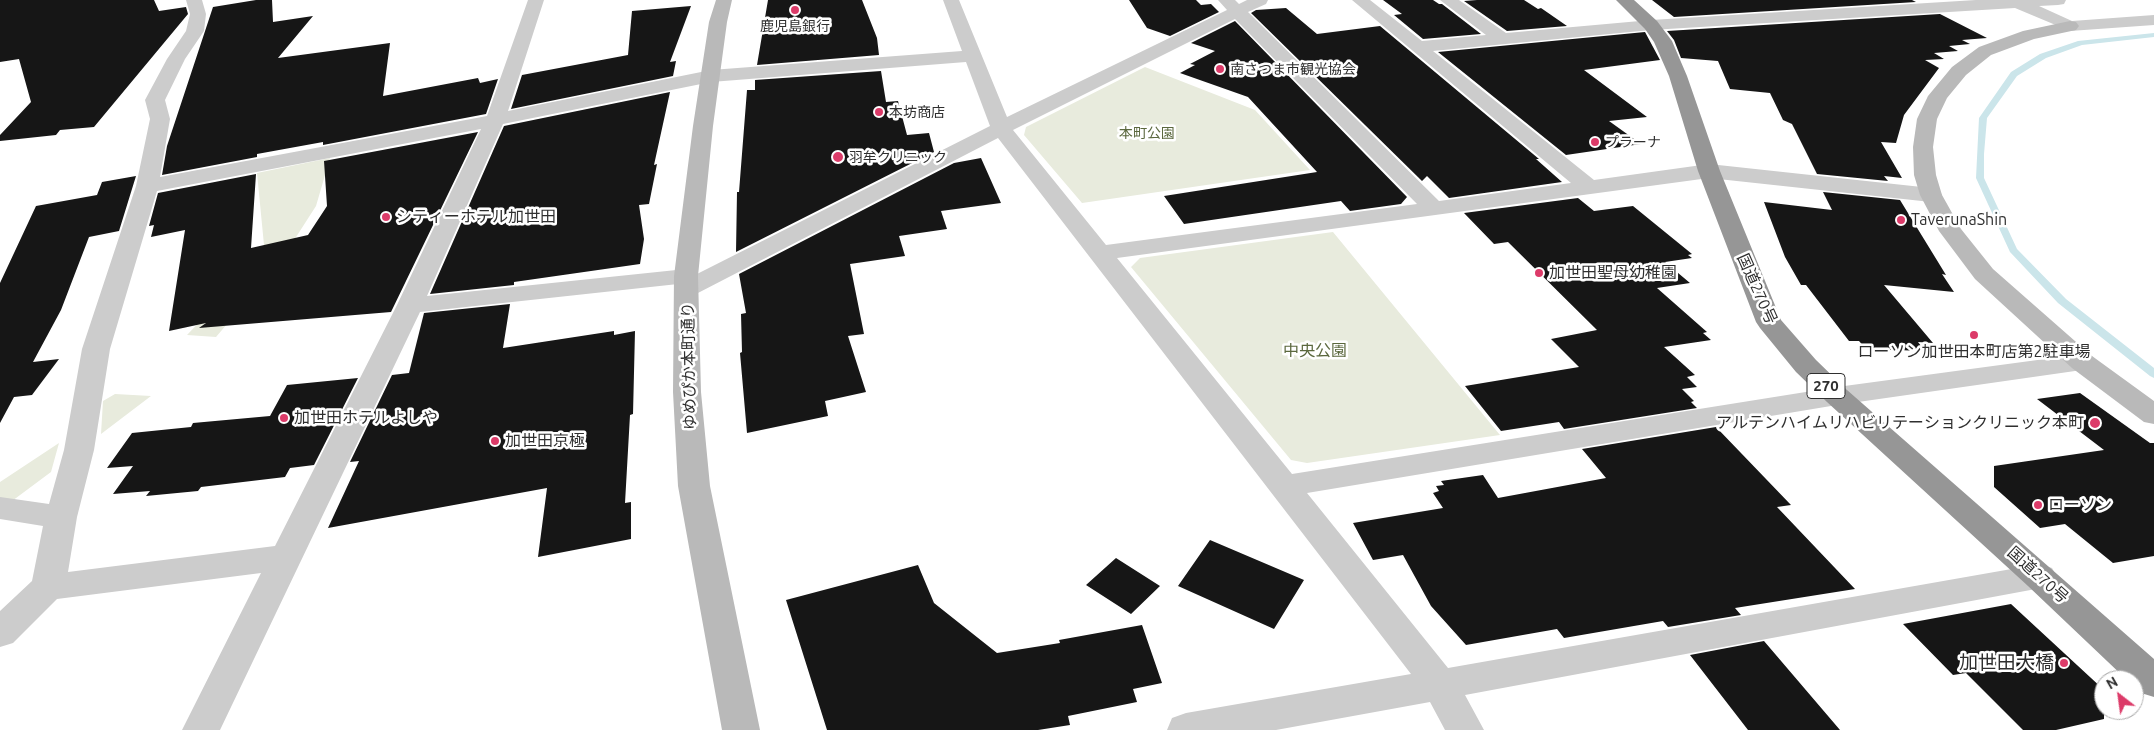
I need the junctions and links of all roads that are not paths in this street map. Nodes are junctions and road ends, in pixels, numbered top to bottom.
1 (194, 0) edge
2 (536, 0) edge
3 (724, 0) edge
4 (951, 0) edge
5 (1260, 0) edge
6 (1360, 0) edge
7 (1448, 0) edge
8 (1624, 0) edge
9 (2058, 0) edge
10 (2013, 2) edge
11 (1232, 6) edge
12 (2154, 20) edge
13 (1651, 25) junction
14 (2070, 26) junction
15 (1502, 39) junction
16 (1418, 47) junction
17 (972, 56) junction
18 (711, 76) junction
19 (495, 120) junction
20 (1001, 128) junction
21 (1709, 171) junction
22 (147, 186) junction
23 (1589, 187) junction
24 (1931, 195) junction
25 (1434, 208) junction
26 (1101, 253) junction
27 (687, 283) junction
28 (410, 305) junction
29 (2082, 362) junction
30 (1837, 396) junction
31 (2154, 415) edge
32 (1285, 486) junction
33 (0, 508) edge
34 (61, 517) junction
35 (286, 557) junction
36 (2040, 577) junction
37 (48, 587) junction
38 (0, 633) edge
39 (2154, 682) edge
40 (1439, 683) junction
41 (201, 730) edge
42 (741, 730) edge
43 (1186, 730) edge
44 (1465, 730) edge

1 - 22 street
2 - 19 street
3 - 18 street, ゆめぴか本町通り
4 - 17 street
5 - 11 street
6 - 16 street
7 - 15 street
8 - 13 highway, 国道270号 / 270
9 - 10 street
10 - 13 street
10 - 14 street
11 - 20 street
11 - 25 street
12 - 14 street
13 - 15 street
13 - 21 highway, 国道270号 / 270
14 - 24 street
15 - 16 street
16 - 23 street
17 - 18 street
17 - 20 street
18 - 19 street
18 - 27 street, ゆめぴか本町通り
19 - 22 street
19 - 28 street
20 - 26 street
20 - 27 street
21 - 23 street
21 - 24 street
21 - 30 highway, 国道270号 / 270
22 - 34 street
23 - 25 street
24 - 29 street
25 - 26 street
26 - 32 street
27 - 28 street
27 - 42 street, ゆめぴか本町通り
28 - 35 street
29 - 30 street
29 - 31 street
30 - 32 street
30 - 36 highway, 国道270号 / 270
32 - 40 street
33 - 34 street
34 - 37 street
35 - 37 street
35 - 41 street
36 - 39 highway, 国道270号 / 270
36 - 40 street
37 - 38 street
40 - 43 street
40 - 44 street

